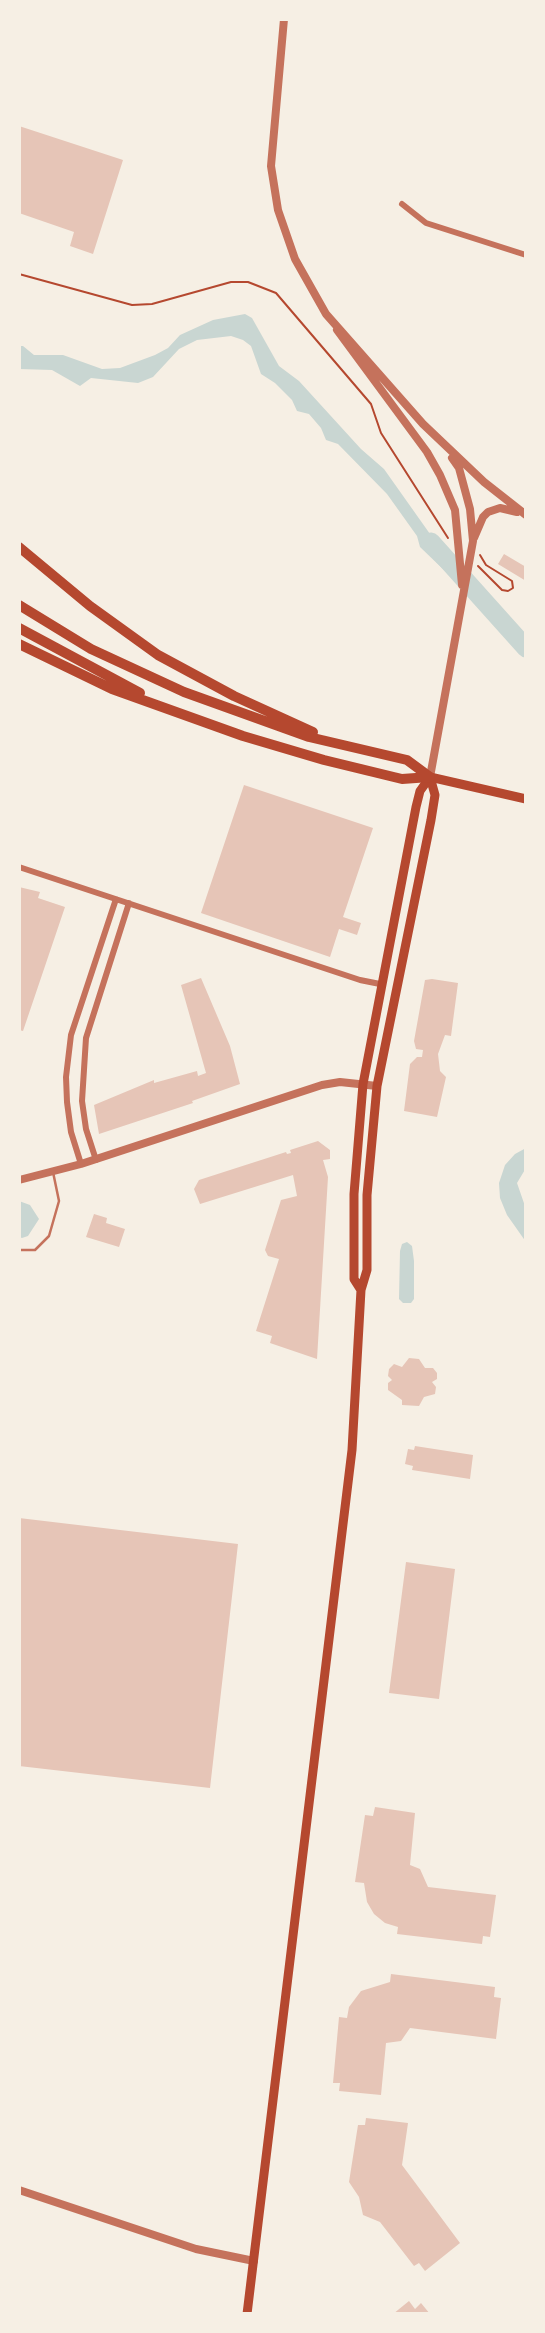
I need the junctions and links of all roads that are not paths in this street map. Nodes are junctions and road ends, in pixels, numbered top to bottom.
1 (284, 19) edge
2 (402, 204) dead end
3 (526, 255) edge
4 (326, 314) junction
5 (445, 446) junction
6 (526, 515) edge
7 (473, 541) junction
8 (19, 547) edge
9 (463, 598) junction
10 (19, 605) edge
11 (19, 628) edge
12 (19, 644) edge
13 (182, 713) junction
14 (351, 748) junction
15 (430, 777) junction
16 (526, 799) edge
17 (19, 867) edge
18 (116, 899) junction
19 (129, 903) junction
20 (380, 984) junction
21 (363, 1084) junction
22 (377, 1086) junction
23 (96, 1160) junction
24 (81, 1164) junction
25 (53, 1172) junction
26 (19, 1180) edge
27 (19, 1250) edge
28 (361, 1290) junction
29 (19, 2190) edge
30 (254, 2261) junction
31 (247, 2314) edge

1 - 4 street
2 - 3 street
4 - 5 street
4 - 9 street
5 - 6 street
5 - 7 street
6 - 7 street
7 - 9 street
8 - 14 highway
9 - 15 street
10 - 14 highway
11 - 13 highway
12 - 13 highway
13 - 15 highway
14 - 15 highway
15 - 16 main road
15 - 20 main road
15 - 22 main road
17 - 18 street
18 - 19 street
18 - 24 street
19 - 20 street
19 - 23 street
20 - 21 main road
21 - 22 street
21 - 23 street
21 - 28 main road
22 - 28 main road
23 - 24 street
24 - 25 street
25 - 26 street
25 - 27 lane
28 - 30 main road
29 - 30 street
30 - 31 main road

